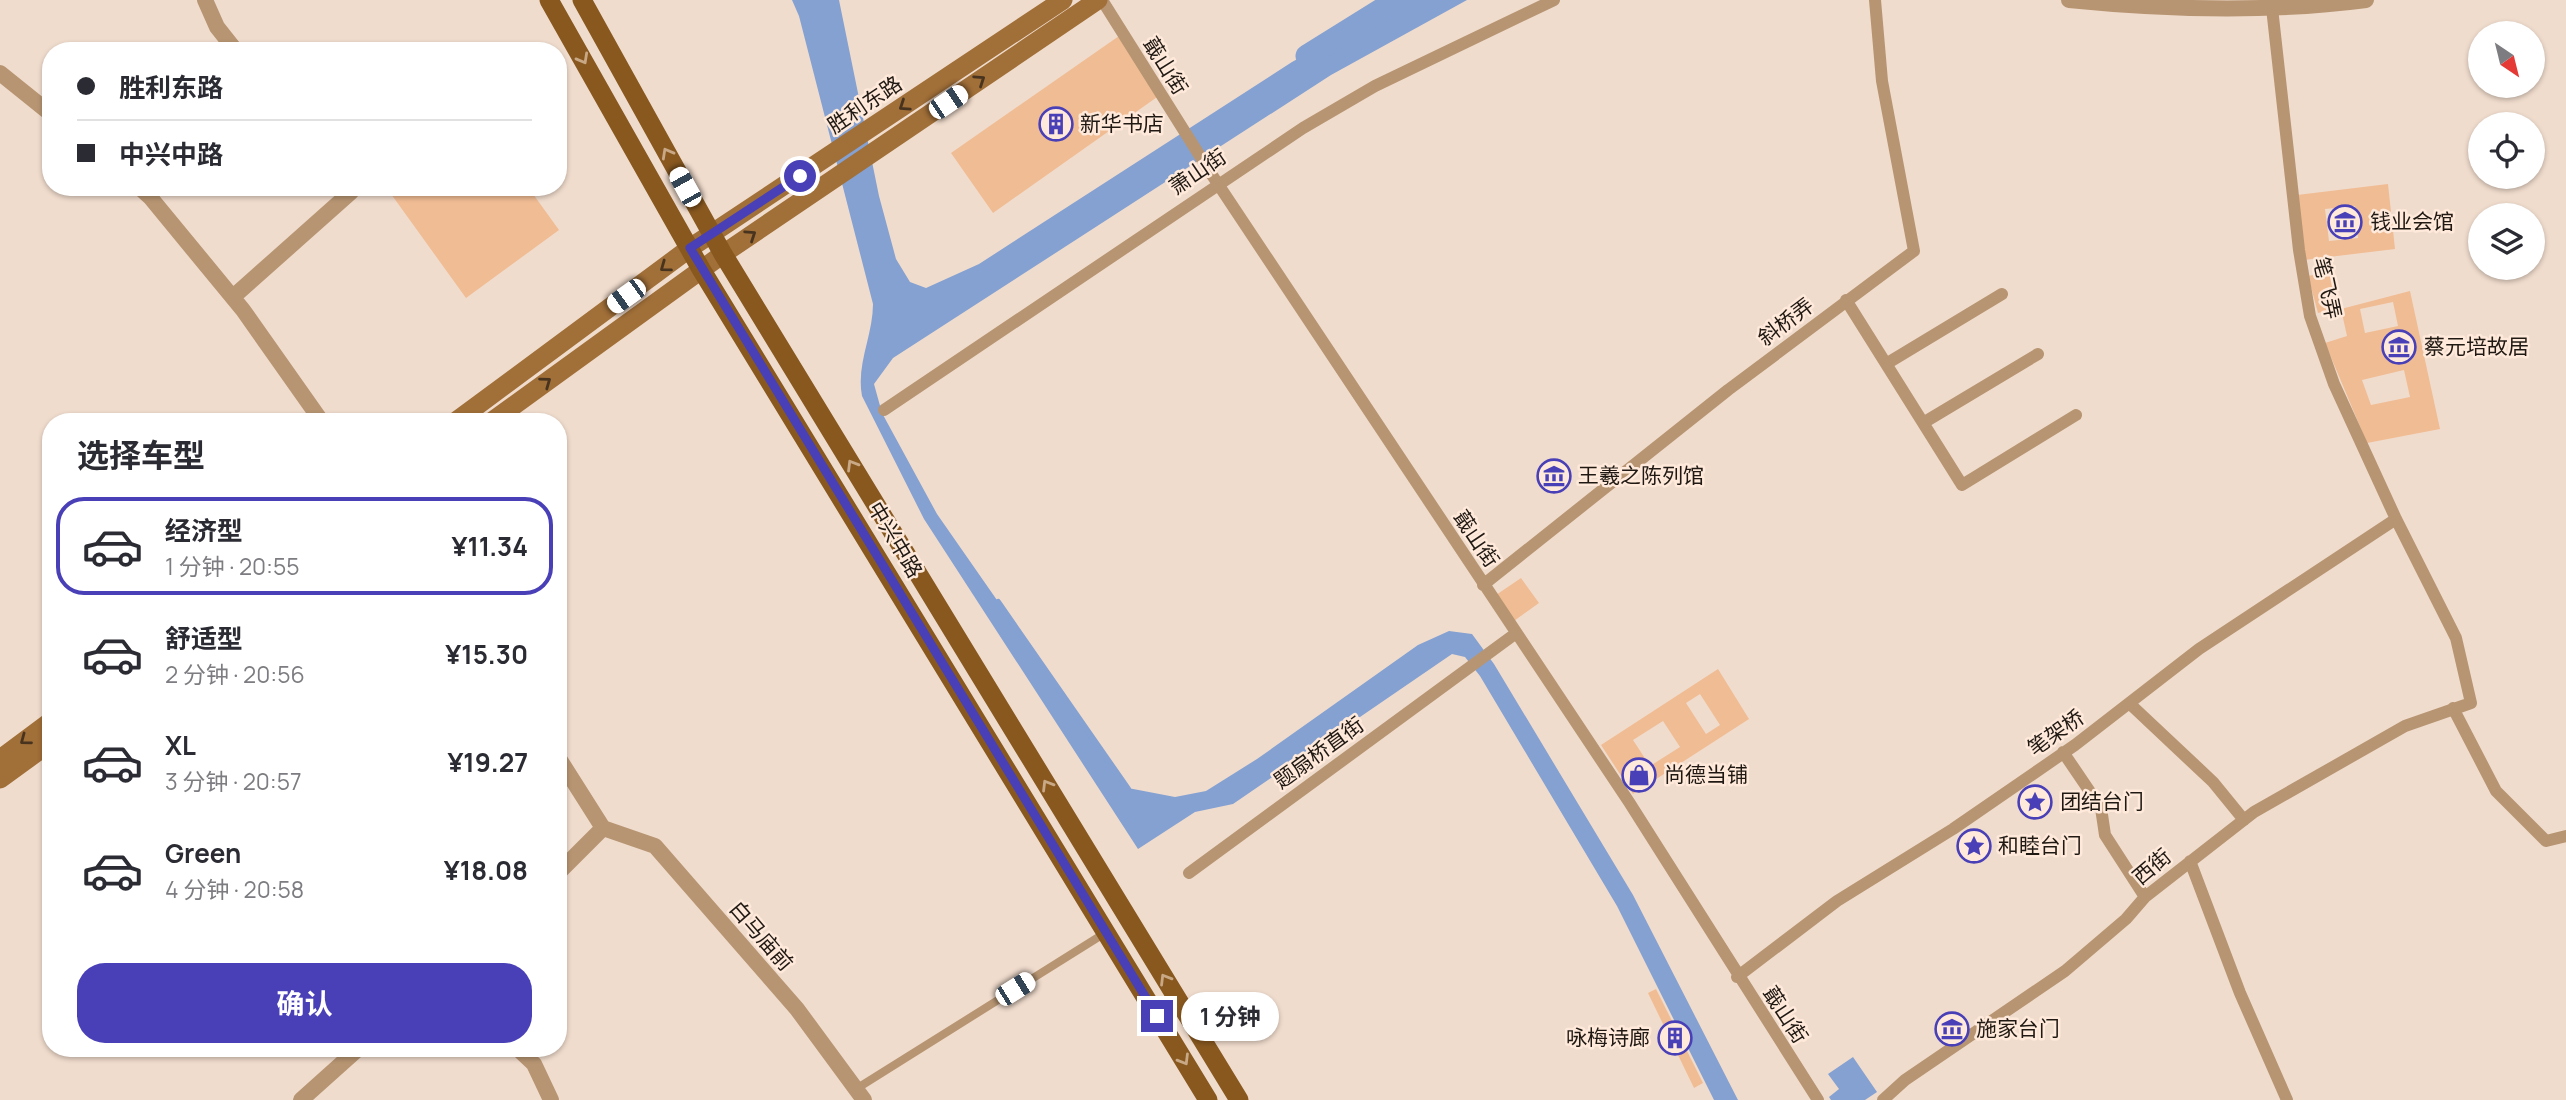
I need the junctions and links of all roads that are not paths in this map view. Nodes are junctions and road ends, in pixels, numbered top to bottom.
1 (205, 0) edge
2 (550, 0) edge
3 (582, 0) edge
4 (1063, 0) edge
5 (1100, 0) edge
6 (1554, 0) edge
7 (1875, 0) edge
8 (2069, 0) edge
9 (2365, 0) edge
10 (2272, 8) junction
11 (229, 42) edge
12 (0, 73) edge
13 (42, 107) edge
14 (1217, 184) junction
15 (149, 196) edge
16 (347, 196) edge
17 (712, 234) junction
18 (690, 248) junction
19 (723, 254) junction
20 (701, 269) junction
21 (2002, 294) dead end
22 (233, 297) junction
23 (1846, 300) junction
24 (2038, 354) dead end
25 (1886, 364) junction
26 (884, 410) dead end
27 (316, 413) edge
28 (467, 413) edge
29 (503, 413) edge
30 (2076, 415) dead end
31 (1923, 424) junction
32 (2396, 519) junction
33 (1483, 585) junction
34 (1515, 634) junction
35 (2471, 702) joint
36 (2129, 703) junction
37 (2454, 708) junction
38 (42, 728) edge
39 (42, 749) edge
40 (2063, 752) junction
41 (0, 759) edge
42 (567, 771) edge
43 (0, 779) edge
44 (2244, 820) junction
45 (604, 828) junction
46 (2566, 836) edge
47 (2190, 860) junction
48 (567, 864) edge
49 (1189, 873) dead end
50 (2144, 897) junction
51 (1106, 932) junction
52 (1737, 977) junction
53 (349, 1057) edge
54 (527, 1057) edge
55 (860, 1095) edge
56 (300, 1100) edge
57 (551, 1100) edge
58 (1208, 1100) edge
59 (1239, 1100) edge
60 (1818, 1100) edge
61 (1882, 1100) edge
62 (2287, 1100) edge

1 - 11 street
2 -> 18 main road, 中兴中路
17 -> 3 main road, 中兴中路
4 -> 17 main road, 胜利东路
5 - 14 street, 蕺山街
19 -> 5 main road, 胜利东路
6 - 14 street, 萧山街
7 - 23 street, 斜桥弄
8 - 10 street
9 - 10 street
10 - 32 street, 笔飞弄
12 - 13 street
14 - 26 street, 萧山街
14 - 33 street, 蕺山街
15 - 22 street
16 - 22 street
17 - 18 main road, 胜利东路
17 - 19 main road, 中兴中路
18 - 20 main road, 中兴中路
18 -> 28 main road, 胜利东路
19 - 20 main road, 胜利东路
59 -> 19 main road, 中兴中路
29 -> 20 main road, 胜利东路
20 - 51 main road, 中兴中路
21 - 25 street
22 - 27 street
23 - 25 street
23 - 33 street, 斜桥弄
24 - 31 street
25 - 31 street
30 - 31 street
32 - 35 street, 笔飞弄
32 - 36 street, 笔架桥
33 - 34 street, 蕺山街
34 - 49 street, 题扇桥直街
34 - 52 street, 蕺山街
35 - 37 street, 西街
36 - 40 street, 笔架桥
36 - 44 street
37 - 44 street, 西街
37 - 46 street
38 -> 41 main road
39 - 43 main road
40 - 50 street
40 - 52 street, 笔架桥
42 - 45 street
44 - 47 street, 西街
45 - 48 street
45 - 55 street, 白马庙前
47 - 50 street, 西街
47 - 62 street
50 - 61 street, 西街
51 - 55 lane
51 -> 58 main road, 中兴中路
52 - 60 street, 蕺山街
53 - 56 street
54 - 57 street

